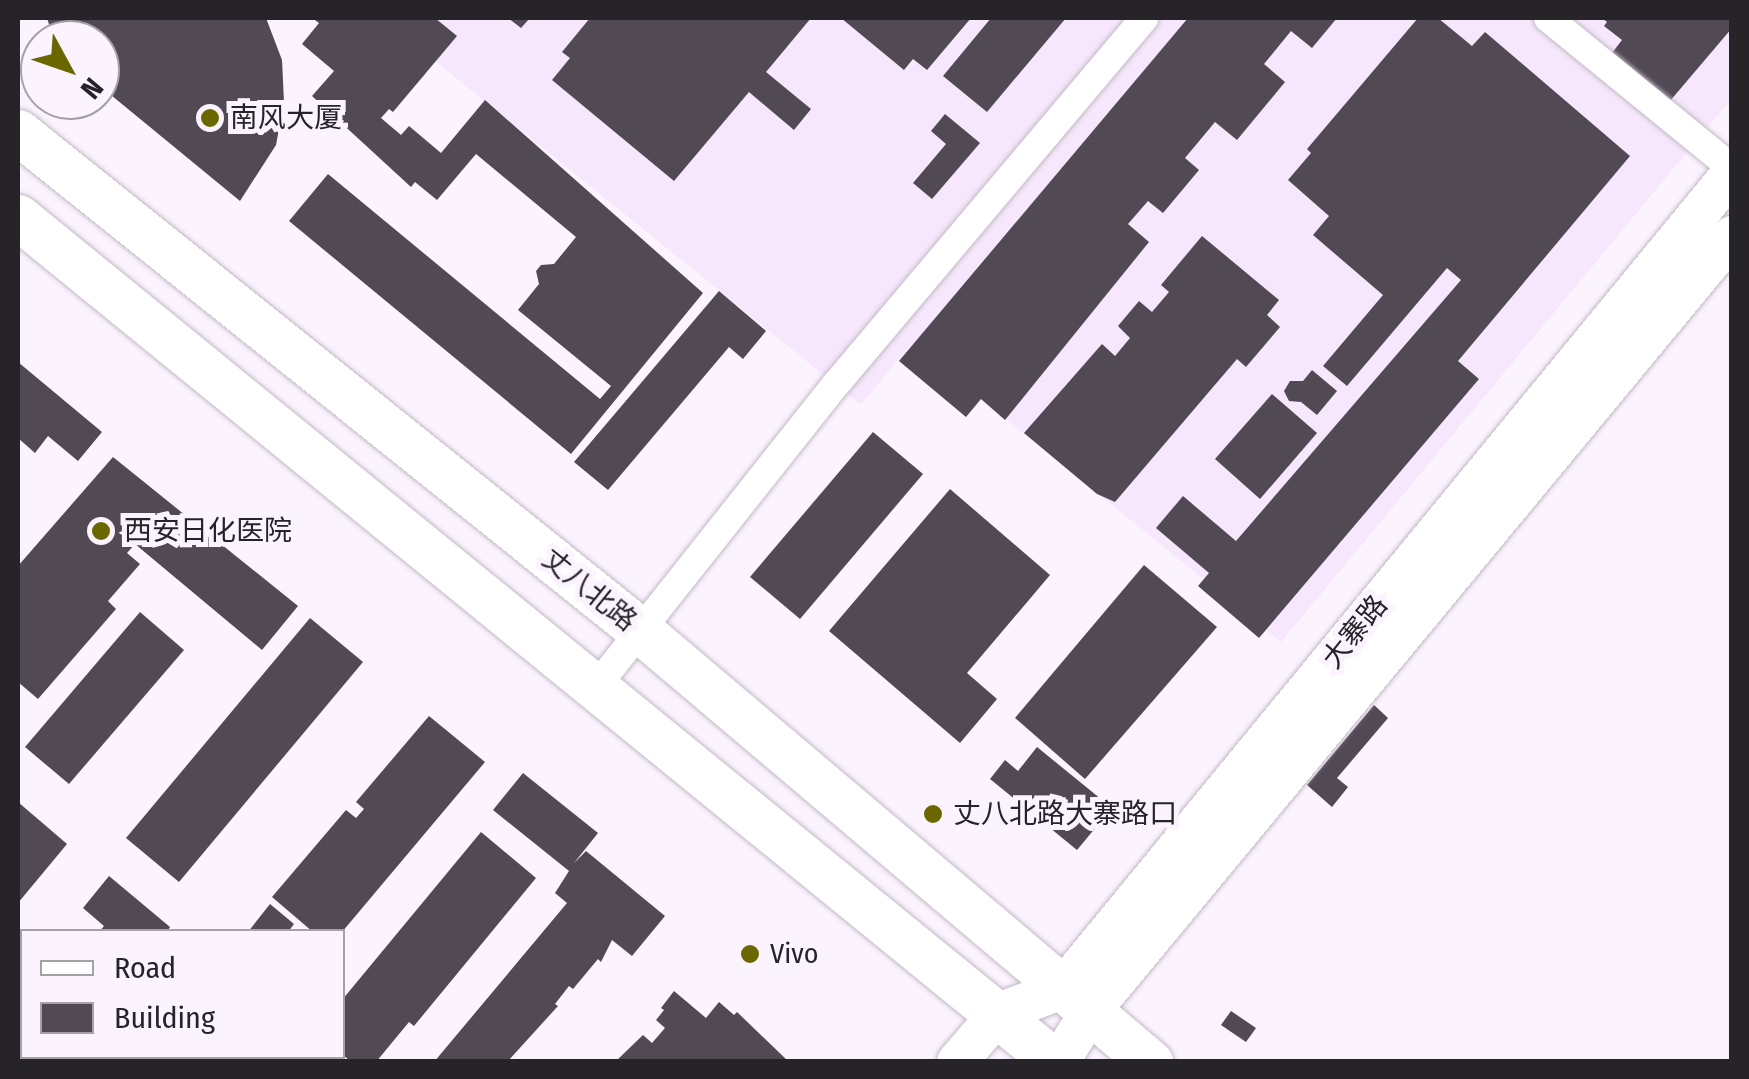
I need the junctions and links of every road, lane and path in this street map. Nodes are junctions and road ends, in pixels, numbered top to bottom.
1 (1144, 18) edge
2 (1548, 18) edge
3 (18, 132) edge
4 (1732, 171) edge
5 (18, 216) edge
6 (1732, 236) edge
7 (642, 632) junction
8 (595, 688) junction
9 (1076, 1000) junction
10 (999, 1013) junction
11 (957, 1062) edge
12 (1057, 1062) edge
13 (1150, 1062) edge

1 - 7 street
2 - 4 street
3 - 7 main road, 丈八北路
4 - 9 main road, 大寨路
5 - 8 main road
6 - 9 main road, 大寨路
7 - 8 street
7 - 9 main road, 丈八北路
8 - 10 main road
9 - 10 main road, 大寨路
9 - 12 main road, 大寨路
9 - 13 main road, 丈八北路
10 - 11 main road, 大寨路
10 - 12 main road

